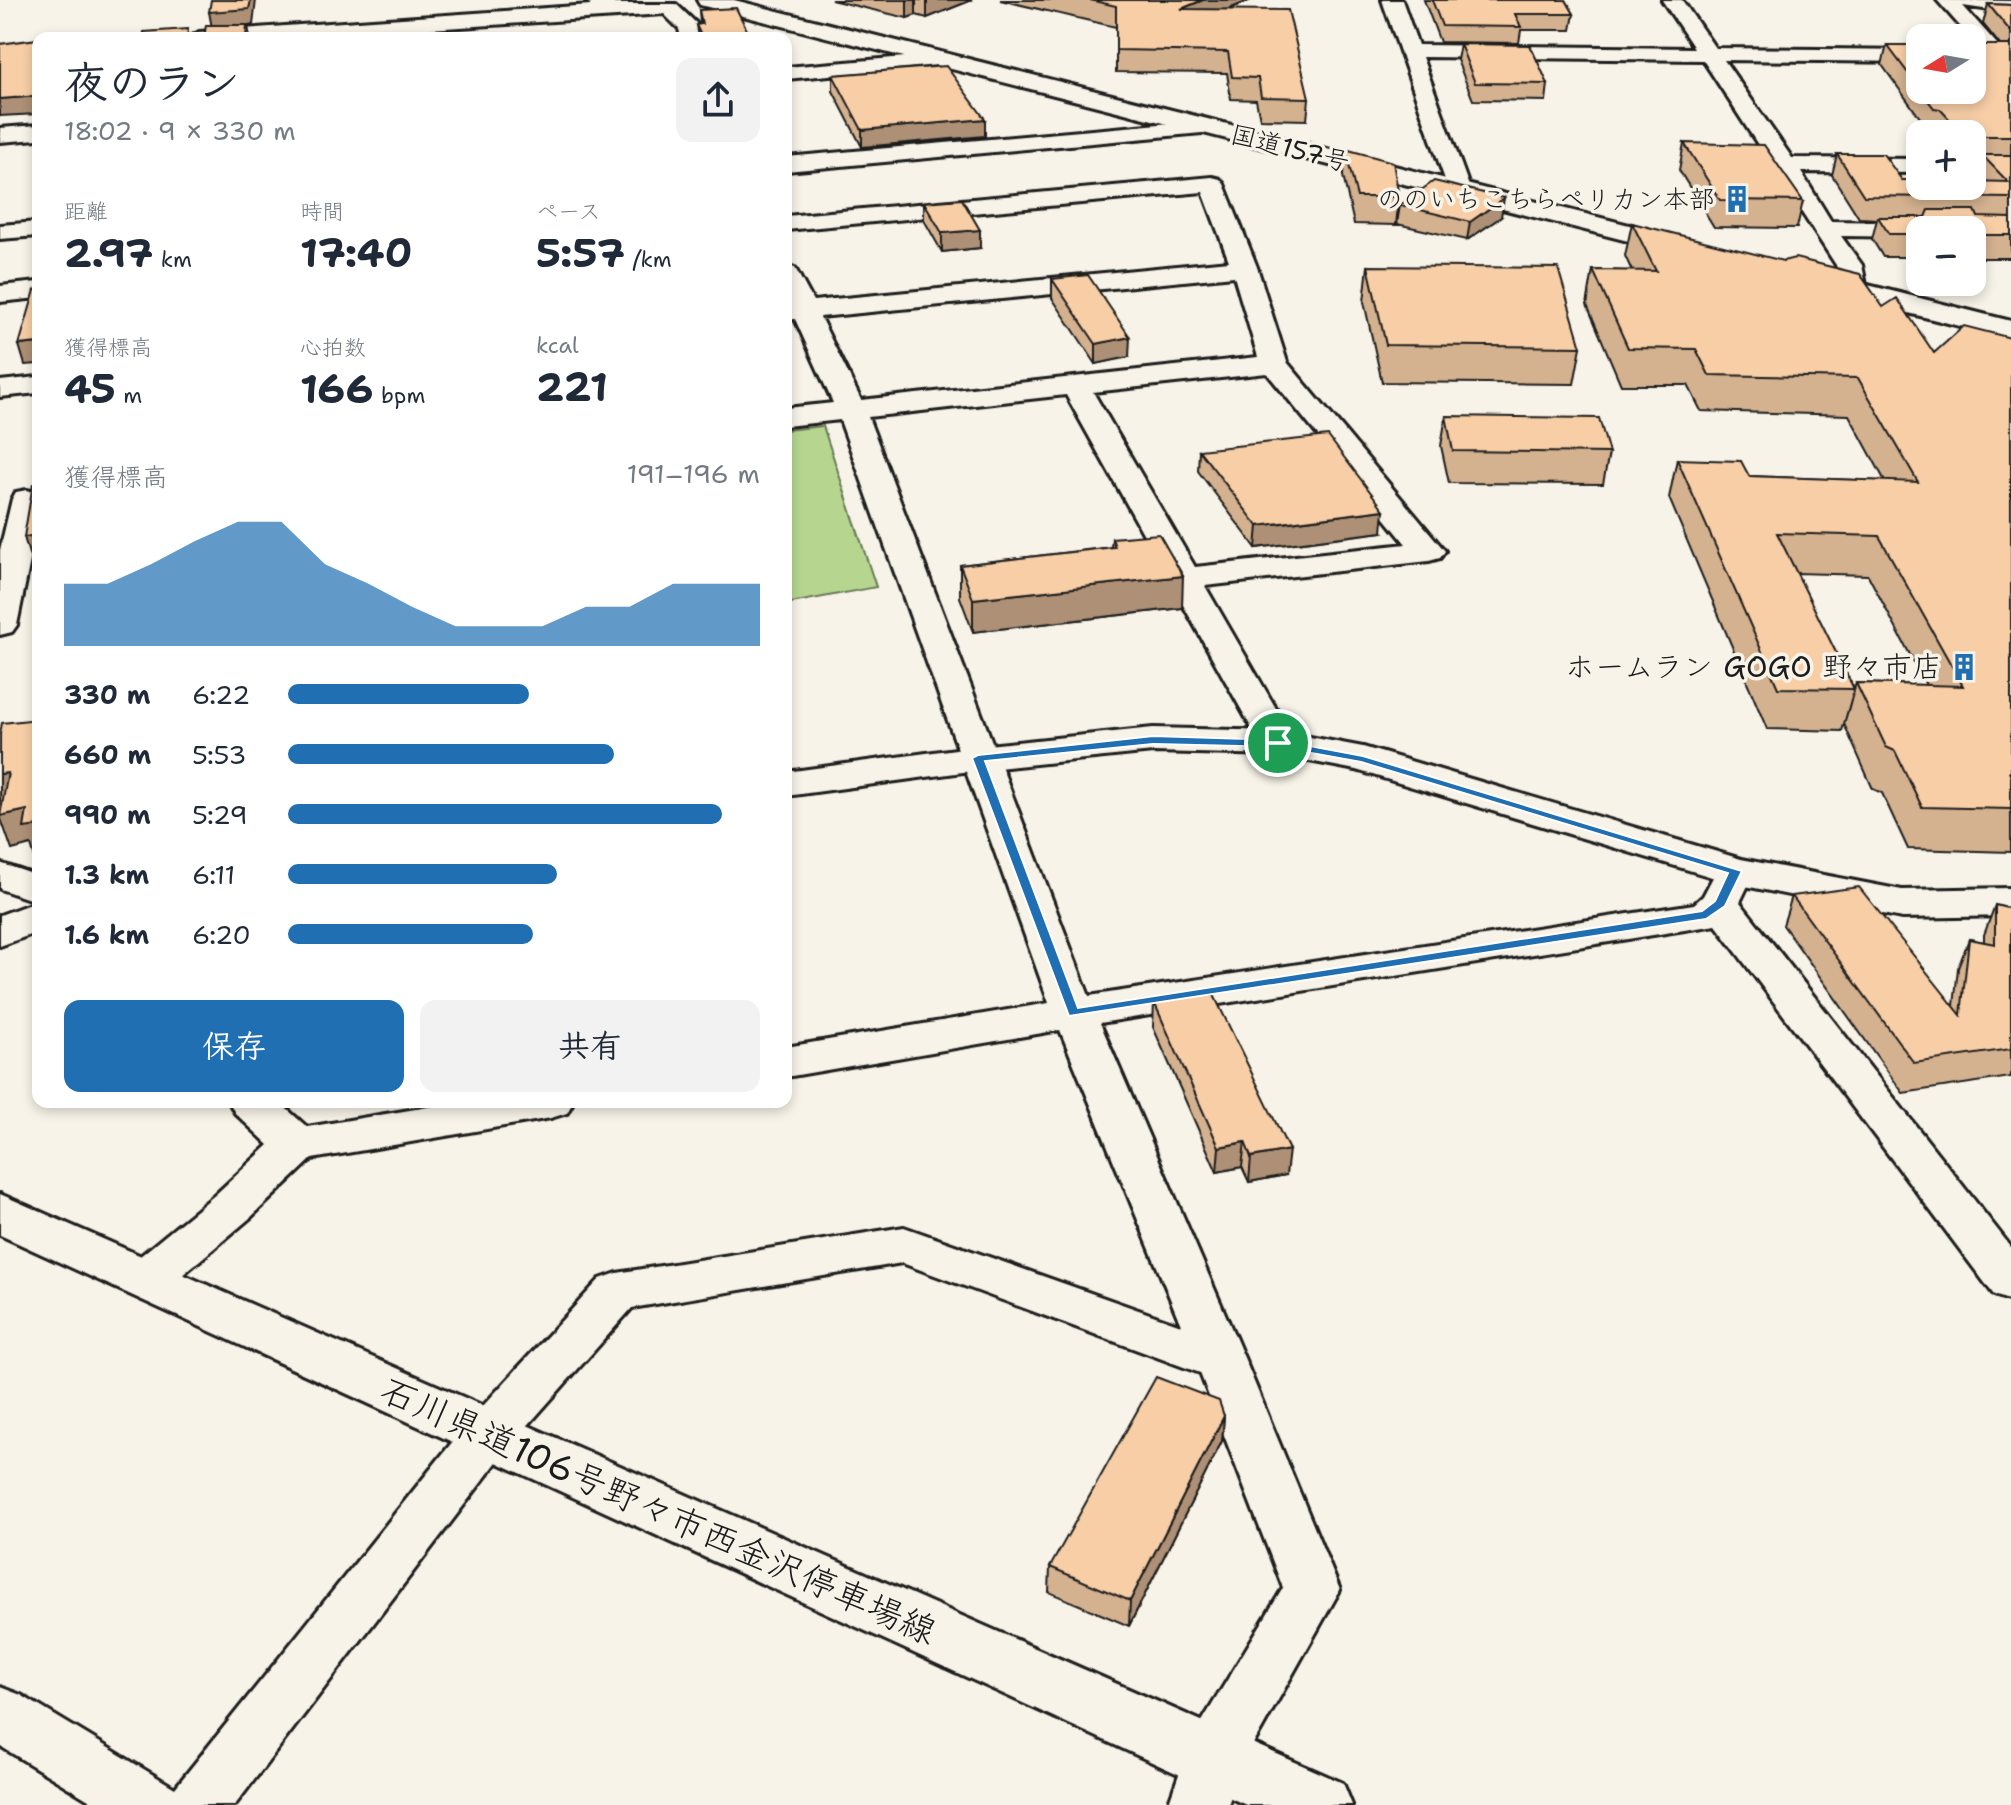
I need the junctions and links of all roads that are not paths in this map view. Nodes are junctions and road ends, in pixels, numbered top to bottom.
1 (708, 0) edge
2 (1392, 0) edge
3 (1672, 0) edge
4 (1947, 0) edge
5 (1964, 0) edge
6 (603, 5) edge
7 (2011, 7) edge
8 (266, 11) dead end
9 (265, 32) edge
10 (309, 32) edge
11 (690, 32) edge
12 (1412, 51) junction
13 (1708, 54) junction
14 (1906, 56) edge
15 (2005, 57) edge
16 (941, 60) junction
17 (792, 72) edge
18 (1205, 127) junction
19 (32, 132) edge
20 (0, 135) edge
21 (792, 163) edge
22 (1785, 165) junction
23 (1906, 166) edge
24 (1986, 167) edge
25 (2011, 167) edge
26 (1458, 189) junction
27 (792, 222) edge
28 (1823, 228) junction
29 (32, 229) edge
30 (1906, 229) edge
31 (0, 232) edge
32 (1717, 256) edge
33 (1244, 267) junction
34 (1793, 275) edge
35 (1854, 290) junction
36 (32, 291) edge
37 (0, 294) edge
38 (795, 312) edge
39 (2011, 330) edge
40 (1274, 364) junction
41 (1075, 385) junction
42 (32, 386) edge
43 (0, 389) edge
44 (851, 410) junction
45 (792, 416) edge
46 (22, 499) edge
47 (1186, 578) junction
48 (0, 625) edge
49 (1278, 743) junction
50 (978, 758) junction
51 (792, 783) edge
52 (0, 875) edge
53 (1728, 887) junction
54 (32, 888) edge
55 (2011, 902) edge
56 (32, 918) edge
57 (0, 932) edge
58 (1074, 1013) junction
59 (792, 1061) edge
60 (258, 1108) edge
61 (516, 1108) edge
62 (298, 1145) junction
63 (0, 1213) edge
64 (145, 1279) junction
65 (2011, 1282) edge
66 (1220, 1360) junction
67 (488, 1435) junction
68 (0, 1714) edge
69 (1206, 1781) edge
70 (152, 1805) edge
71 (198, 1805) edge
72 (1319, 1805) edge

1 - 16 main road, 国道157号
2 - 12 street
3 - 13 street
4 - 15 street
5 - 7 street
6 - 10 street
6 - 11 street
8 - 9 street
12 - 13 street
12 - 26 street
13 - 14 street
13 - 22 street
16 - 17 street
16 - 18 main road, 国道157号
18 - 21 street
18 - 26 main road, 国道157号
19 - 20 street
22 - 23 street
22 - 28 street
24 - 25 street
26 - 32 main road, 国道157号
27 - 33 street
28 - 30 street
28 - 35 street
29 - 31 street
33 - 38 street
33 - 40 street
34 - 35 main road
35 - 39 main road
36 - 37 street
38 - 44 street
40 - 41 street
40 - 47 street
41 - 44 street
41 - 47 street
42 - 43 street
44 - 45 street
44 - 50 street
46 - 48 street
47 - 49 street
49 - 50 main road
49 - 53 main road
50 - 51 main road
50 - 58 street
52 - 54 street
53 - 55 main road
53 - 58 street
53 - 65 street
56 - 57 main road
58 - 59 street
58 - 66 street
60 - 62 street
61 - 62 street
62 - 64 street
63 - 64 main road, 石川県道106号野々市西金沢停車場線
64 - 67 main road, 石川県道106号野々市西金沢停車場線
66 - 67 street
66 - 69 street
67 - 69 main road, 石川県道106号野々市西金沢停車場線
67 - 71 street
68 - 70 street
69 - 72 main road, 石川県道106号野々市西金沢停車場線

